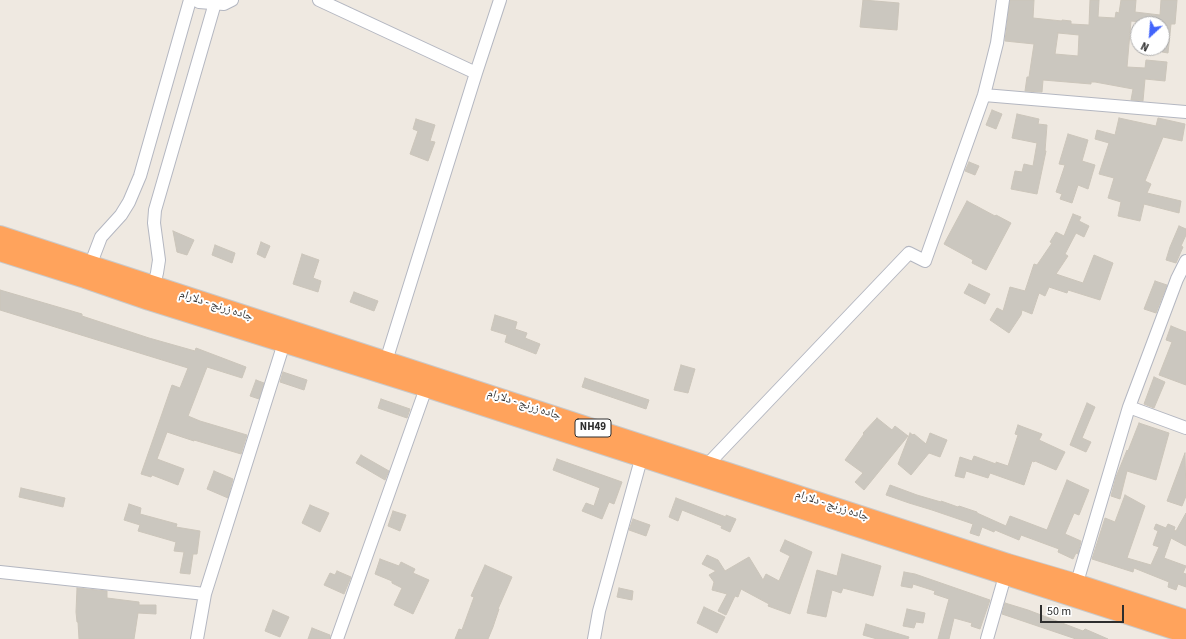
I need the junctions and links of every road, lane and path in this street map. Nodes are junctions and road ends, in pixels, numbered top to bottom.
1 (190, 0) edge
2 (196, 0) edge
3 (232, 0) edge
4 (319, 0) edge
5 (500, 0) edge
6 (1003, 0) edge
7 (215, 3) junction
8 (476, 73) junction
9 (984, 95) junction
10 (1186, 112) edge
11 (0, 235) edge
12 (0, 252) edge
13 (1186, 262) edge
14 (88, 272) junction
15 (151, 293) junction
16 (284, 342) junction
17 (386, 361) junction
18 (426, 388) junction
19 (1129, 407) junction
20 (1186, 428) edge
21 (643, 451) junction
22 (707, 465) junction
23 (1006, 569) junction
24 (0, 572) edge
25 (1074, 590) junction
26 (205, 594) junction
27 (1186, 619) edge
28 (1186, 634) edge
29 (197, 639) edge
30 (337, 639) edge
31 (594, 639) edge
32 (987, 639) edge

1 - 14 street
2 - 7 street
3 - 7 street
4 - 8 street
5 - 8 street
6 - 9 street
7 - 15 street
8 - 17 street
9 - 10 street
9 - 22 street
11 - 14 highway, جاده زرنج - دلارام / NH49
12 - 14 highway, جاده زرنج - دلارام / NH49
13 - 19 street
14 - 15 highway, جاده زرنج - دلارام / NH49
15 - 16 highway, جاده زرنج - دلارام / NH49
15 - 17 highway, جاده زرنج - دلارام / NH49
16 - 18 highway, جاده زرنج - دلارام / NH49
16 - 26 street
17 - 21 highway, جاده زرنج - دلارام / NH49
18 - 21 highway, جاده زرنج - دلارام / NH49
18 - 30 street
19 - 20 street
19 - 25 street
21 - 22 highway, جاده زرنج - دلارام / NH49
21 - 23 highway, جاده زرنج - دلارام / NH49
21 - 31 street
22 - 23 highway, جاده زرنج - دلارام / NH49
23 - 25 highway, جاده زرنج - دلارام / NH49
23 - 32 street
24 - 26 street
25 - 27 highway, جاده زرنج - دلارام / NH49
25 - 28 highway, جاده زرنج - دلارام / NH49
26 - 29 street

